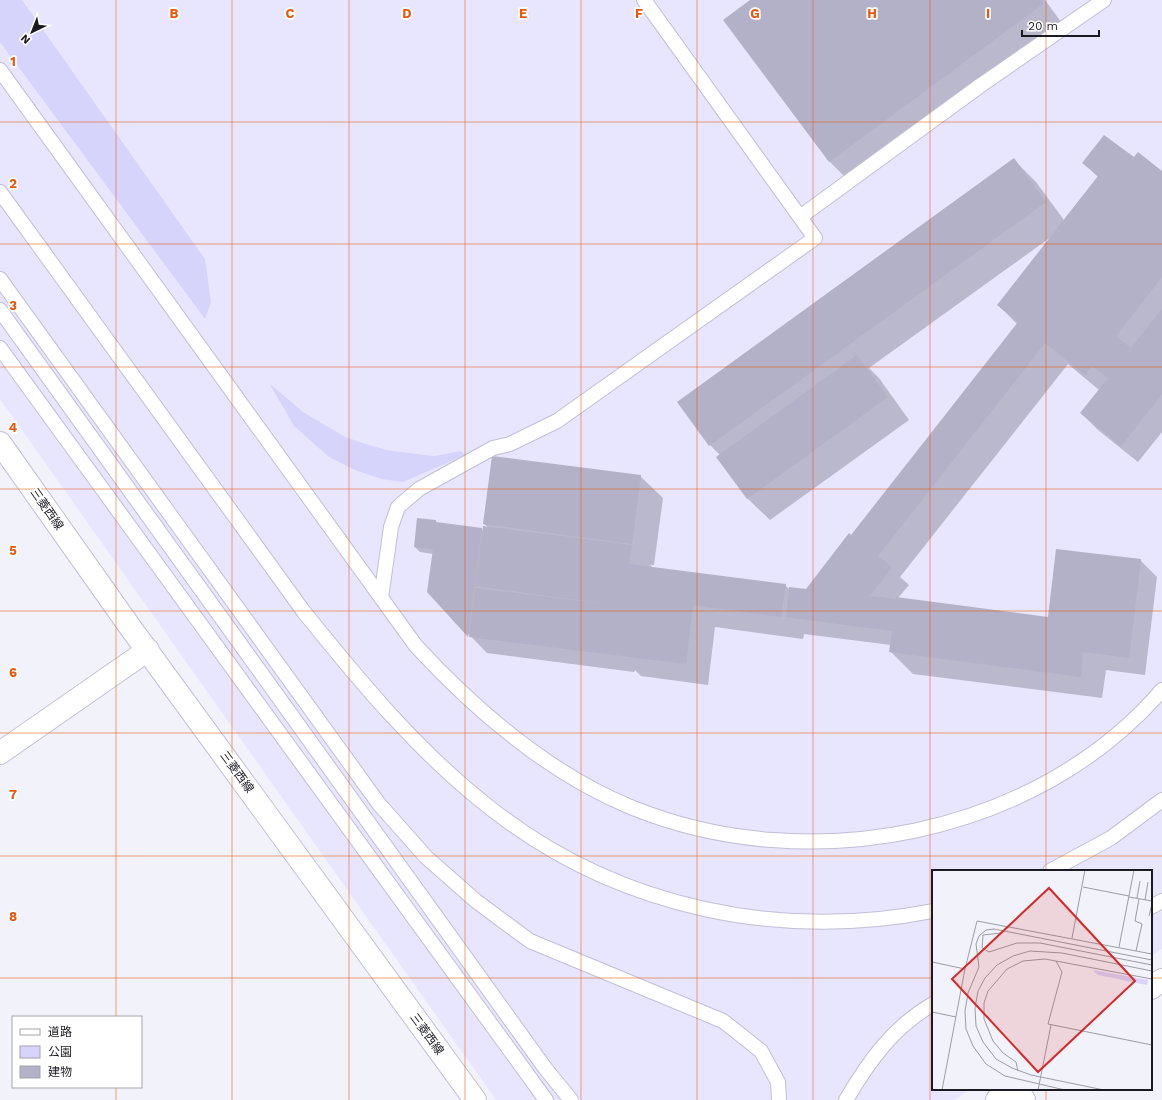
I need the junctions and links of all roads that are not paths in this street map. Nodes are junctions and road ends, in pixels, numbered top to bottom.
1 (644, 0) edge
2 (1104, 0) edge
3 (0, 70) edge
4 (0, 192) edge
5 (800, 217) junction
6 (0, 279) edge
7 (0, 310) edge
8 (0, 348) edge
9 (0, 443) edge
10 (381, 598) junction
11 (148, 650) junction
12 (1162, 690) edge
13 (0, 753) edge
14 (1162, 800) edge
15 (1052, 870) edge
16 (1162, 901) edge
17 (1152, 907) edge
18 (932, 911) edge
19 (1162, 980) edge
20 (1152, 987) edge
21 (932, 1005) edge
22 (1011, 1090) edge
23 (1018, 1090) edge
24 (475, 1100) edge
25 (546, 1100) edge
26 (571, 1100) edge
27 (779, 1100) edge
28 (846, 1100) edge
29 (997, 1100) edge
30 (1024, 1100) edge

1 - 5 lane
2 - 5 lane
3 - 10 lane
4 - 18 lane
5 - 10 lane
6 - 27 lane
7 - 26 lane
8 - 25 lane
9 - 11 street, 三菱西線
10 - 12 lane
11 - 13 street
11 - 24 street, 三菱西線
14 - 15 lane
16 - 17 lane
19 - 20 street
21 - 28 lane
22 - 29 street
23 - 30 street

